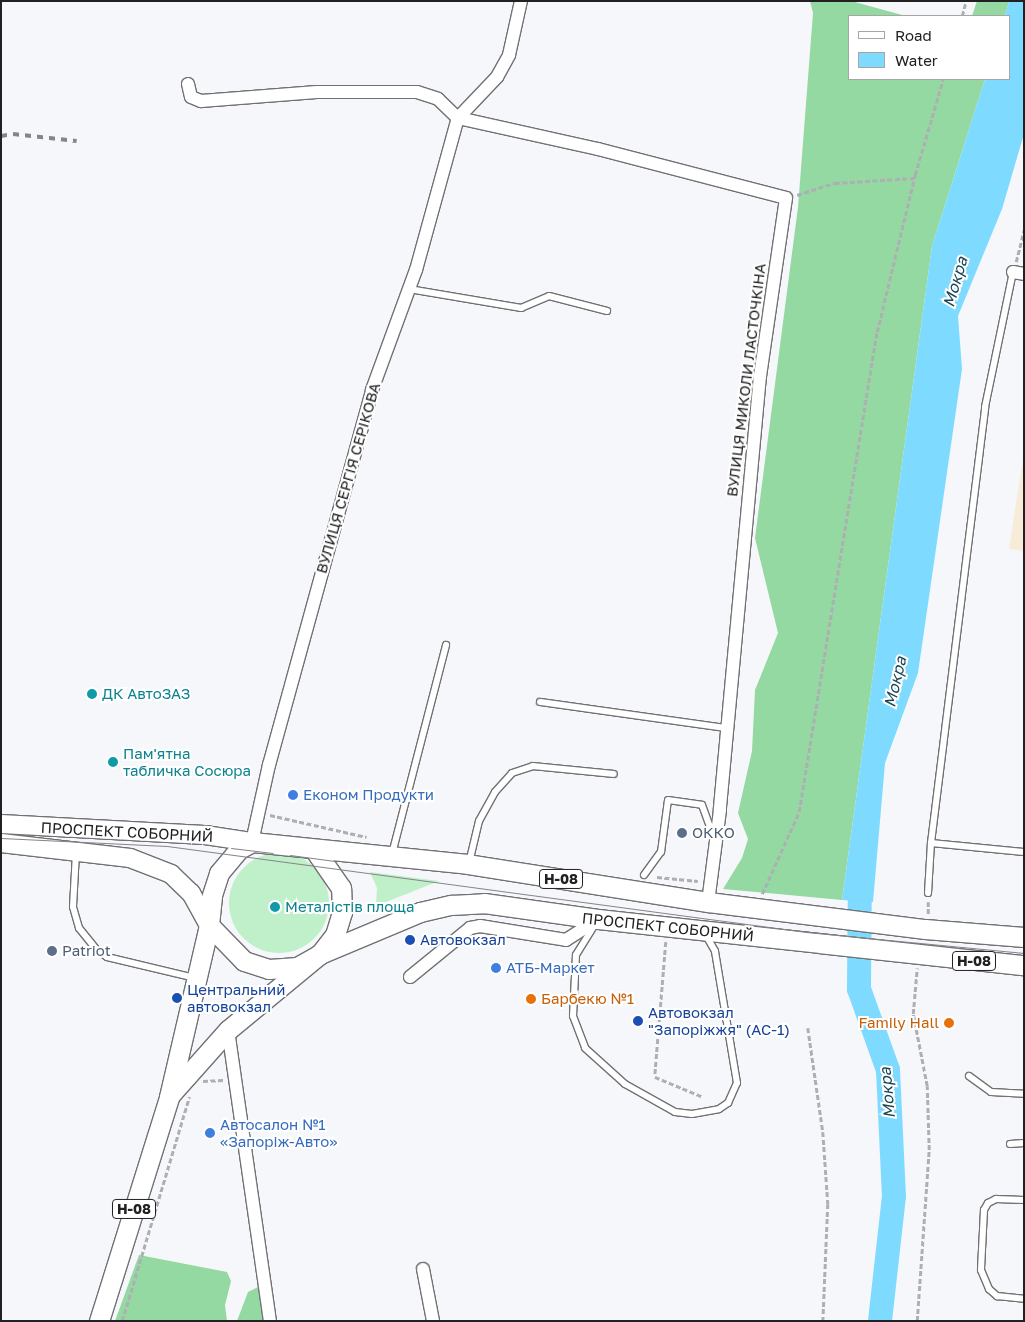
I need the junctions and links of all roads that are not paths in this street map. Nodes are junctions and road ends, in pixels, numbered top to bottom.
1 (521, 1) edge
2 (188, 84) dead end
3 (458, 118) junction
4 (1018, 273) edge
5 (409, 289) junction
6 (607, 311) dead end
7 (446, 645) dead end
8 (540, 702) dead end
9 (726, 728) junction
10 (614, 774) dead end
11 (1, 824) edge
12 (1, 842) edge
13 (252, 842) junction
14 (931, 843) junction
15 (715, 846) junction
16 (314, 849) junction
17 (77, 850) junction
18 (1024, 852) edge
19 (392, 858) junction
20 (468, 864) junction
21 (644, 875) dead end
22 (928, 893) road end
23 (708, 902) junction
24 (598, 919) junction
25 (209, 925) junction
26 (702, 929) junction
27 (1024, 937) edge
28 (320, 954) junction
29 (1024, 965) edge
30 (410, 977) dead end
31 (196, 978) junction
32 (228, 1030) junction
33 (969, 1076) dead end
34 (1024, 1094) edge
35 (169, 1097) junction
36 (1024, 1143) edge
37 (1010, 1144) dead end
38 (1024, 1200) edge
39 (423, 1269) dead end
40 (1024, 1299) edge
41 (99, 1321) edge
42 (270, 1321) edge
43 (433, 1321) edge

1 - 3 street
2 - 3 street
3 - 5 street, ВУЛИЦЯ СЕРГІЯ СЕРІКОВА
3 - 9 street, ВУЛИЦЯ МИКОЛИ ЛАСТОЧКІНА
4 - 14 lane
5 - 6 lane
5 - 13 street, ВУЛИЦЯ СЕРГІЯ СЕРІКОВА
7 - 19 lane
8 - 9 lane
9 - 15 street, ВУЛИЦЯ МИКОЛИ ЛАСТОЧКІНА
10 - 20 lane
11 - 13 main road, ПРОСПЕКТ СОБОРНИЙ
12 - 17 main road, ПРОСПЕКТ СОБОРНИЙ
13 - 16 main road, Н-08
13 - 25 main road, Н-08
14 - 18 lane
14 - 22 lane
15 - 21 lane
15 - 23 street, ВУЛИЦЯ МИКОЛИ ЛАСТОЧКІНА
16 - 19 main road, ПРОСПЕКТ СОБОРНИЙ / Н-08
16 - 28 main road
17 - 25 main road, ПРОСПЕКТ СОБОРНИЙ
17 - 31 lane
19 - 20 main road, ПРОСПЕКТ СОБОРНИЙ / Н-08
20 - 23 main road, ПРОСПЕКТ СОБОРНИЙ / Н-08
23 - 27 main road, ПРОСПЕКТ СОБОРНИЙ / Н-08
24 - 26 main road, ПРОСПЕКТ СОБОРНИЙ / Н-08
24 - 26 lane
24 - 28 main road, ПРОСПЕКТ СОБОРНИЙ / Н-08
24 - 30 street
25 - 28 main road
25 - 31 main road, Н-08
26 - 29 main road, ПРОСПЕКТ СОБОРНИЙ / Н-08
28 - 32 main road, Н-08
31 - 35 main road, Н-08
32 - 35 main road, Н-08
32 - 42 street
33 - 34 lane
35 - 41 main road, Н-08
36 - 37 lane
38 - 40 lane
39 - 43 street

